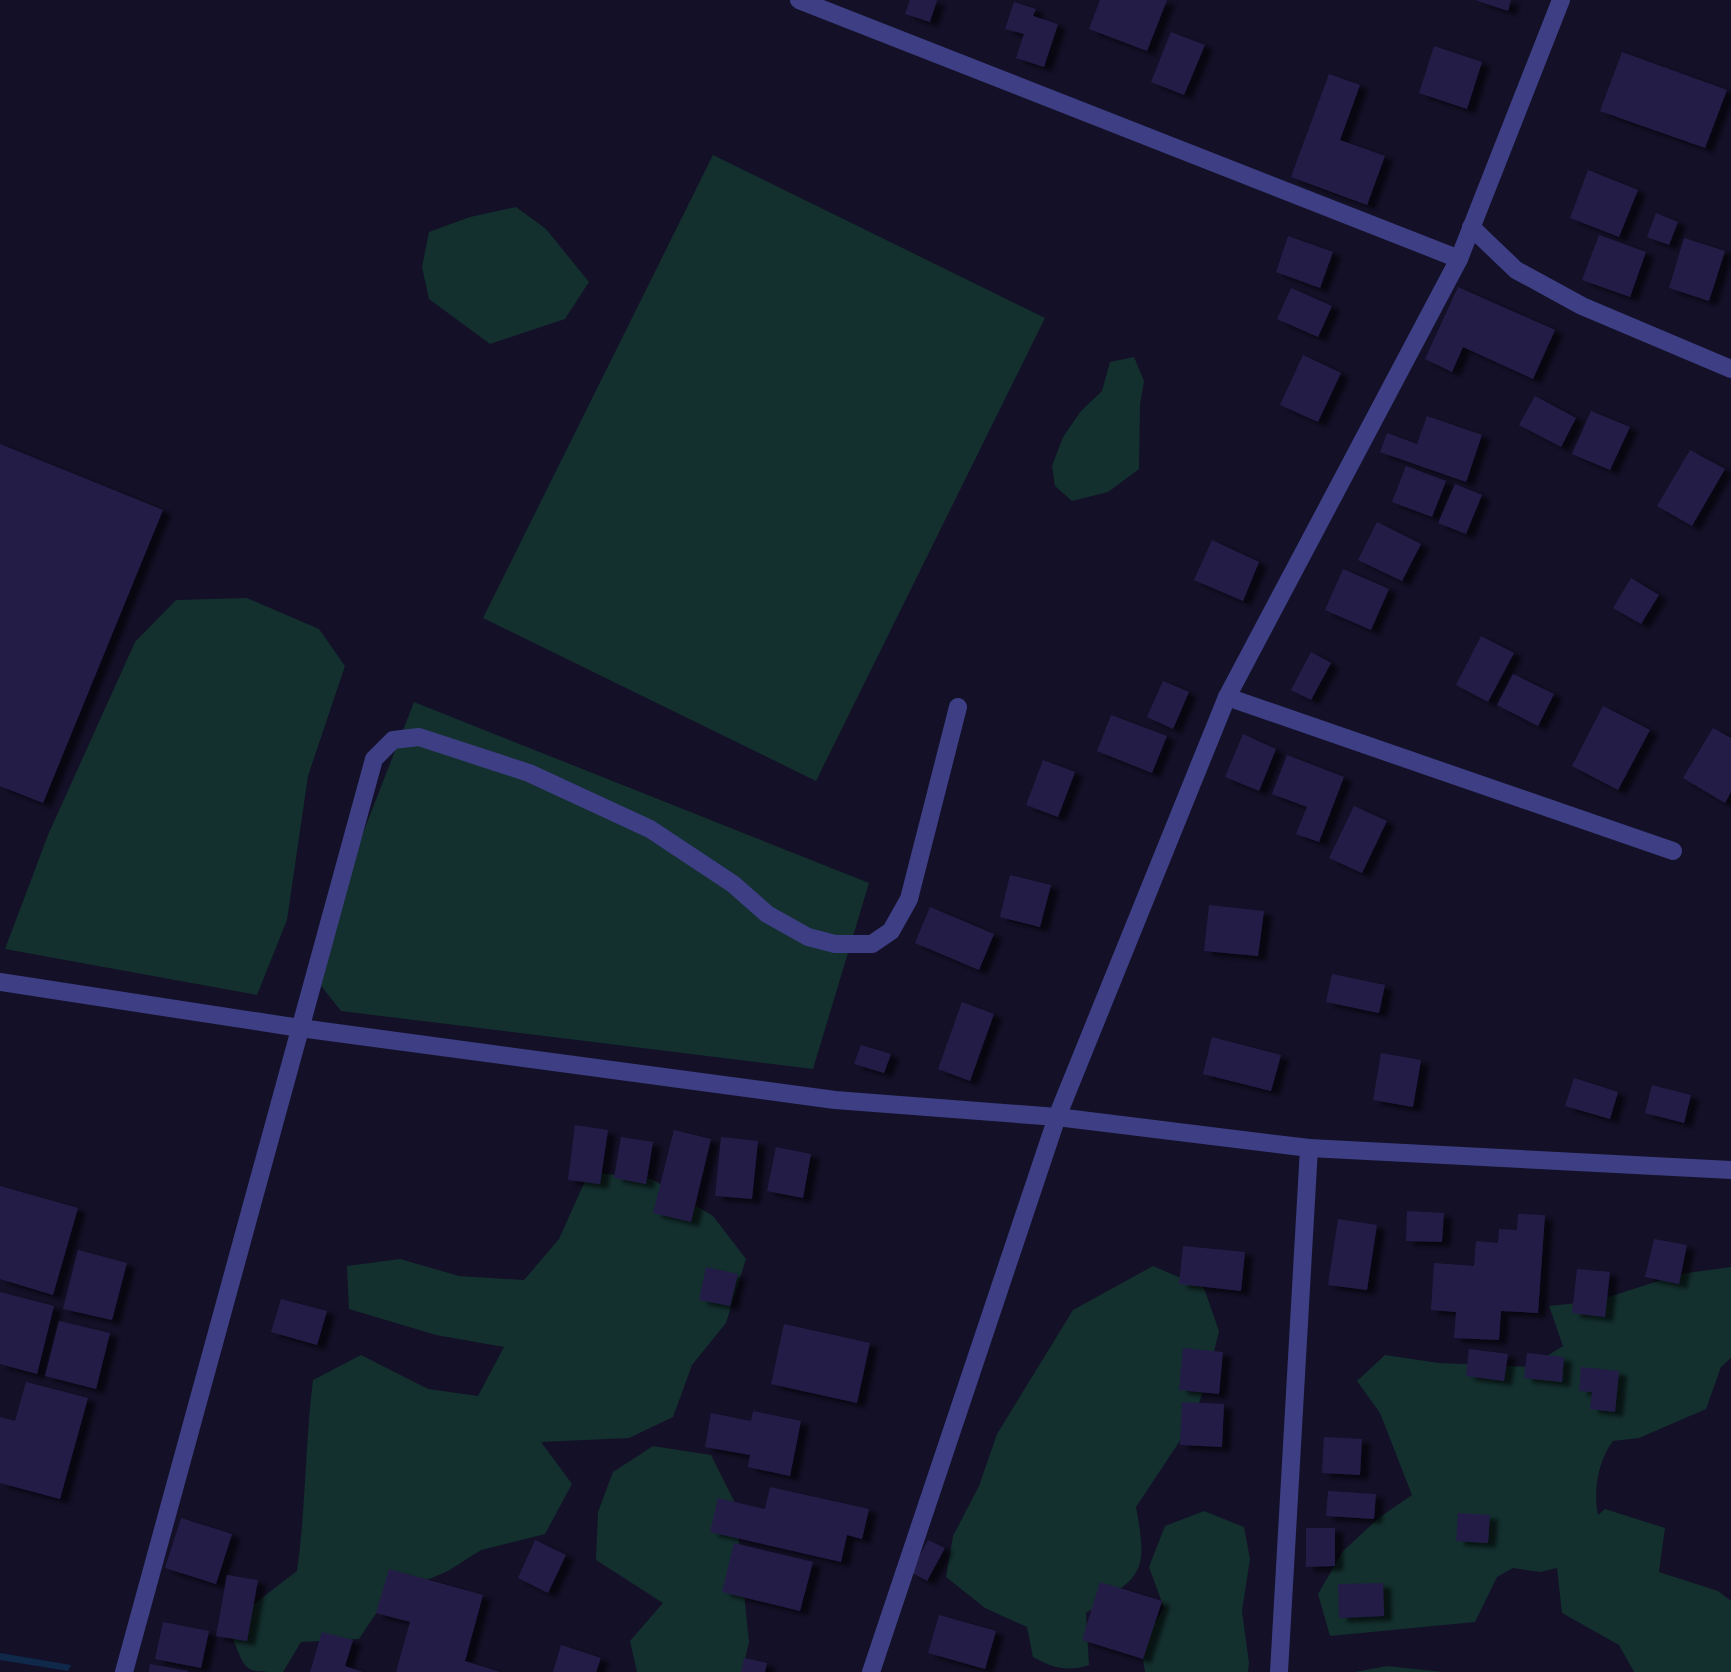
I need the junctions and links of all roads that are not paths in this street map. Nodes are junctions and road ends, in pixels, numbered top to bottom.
1 (799, 0) edge
2 (1561, 0) edge
3 (1471, 227) junction
4 (1459, 259) junction
5 (1731, 369) edge
6 (1227, 697) junction
7 (958, 707) dead end
8 (1673, 851) dead end
9 (0, 982) edge
10 (300, 1028) junction
11 (1057, 1117) junction
12 (1308, 1148) junction
13 (1731, 1170) edge
14 (124, 1672) edge
15 (871, 1672) edge
16 (1279, 1672) edge

1 - 4 street
2 - 3 street
3 - 4 street
3 - 5 street
4 - 6 street
6 - 8 street
6 - 11 street
7 - 10 street
9 - 10 street
10 - 11 street
10 - 14 street
11 - 12 street
11 - 15 street
12 - 13 street
12 - 16 street

